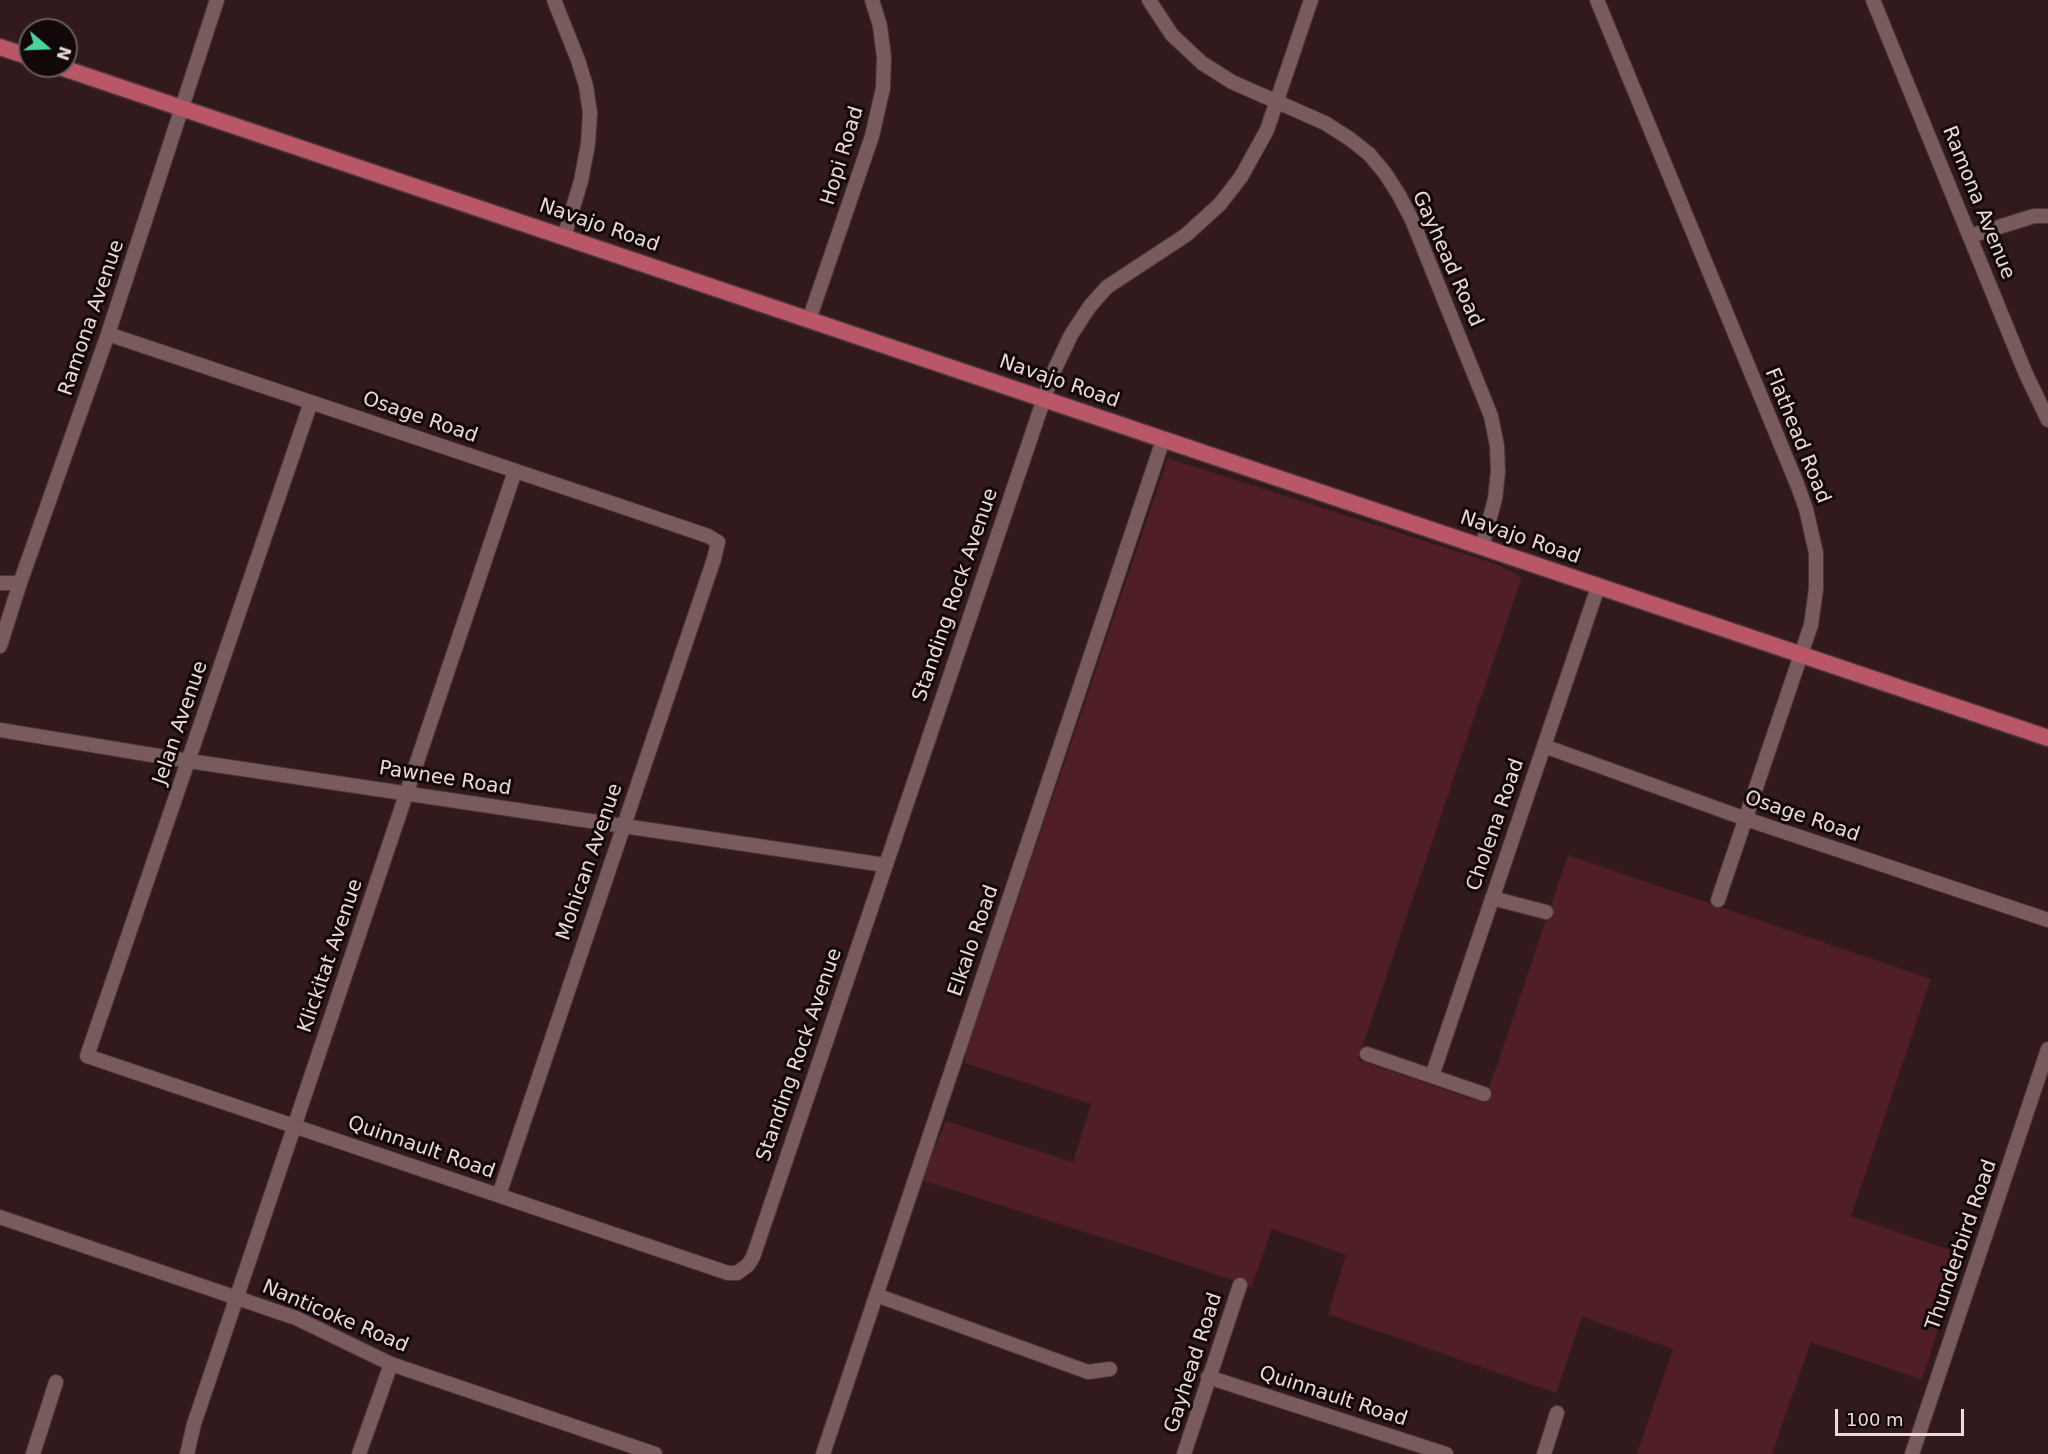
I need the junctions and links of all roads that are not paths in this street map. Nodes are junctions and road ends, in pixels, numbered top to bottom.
1 (217, 0) edge
2 (554, 0) edge
3 (872, 0) edge
4 (1149, 0) edge
5 (1311, 0) edge
6 (1597, 0) edge
7 (1873, 0) edge
8 (0, 47) edge
9 (18, 53) edge
10 (78, 73) edge
11 (1278, 103) junction
12 (182, 108) junction
13 (2048, 216) edge
14 (1970, 236) junction
15 (564, 237) junction
16 (808, 320) junction
17 (108, 334) junction
18 (1043, 399) junction
19 (311, 402) junction
20 (2048, 420) edge
21 (1163, 440) junction
22 (515, 471) junction
23 (718, 542) joint
24 (1482, 547) junction
25 (20, 582) junction
26 (0, 583) edge
27 (1598, 587) junction
28 (0, 646) edge
29 (1802, 655) junction
30 (0, 730) edge
31 (2048, 738) edge
32 (1544, 747) junction
33 (189, 761) junction
34 (408, 792) junction
35 (1746, 819) junction
36 (622, 825) junction
37 (885, 865) junction
38 (1492, 898) junction
39 (1718, 900) dead end
40 (1546, 912) dead end
41 (2048, 920) edge
42 (2048, 1048) edge
43 (1366, 1054) dead end
44 (87, 1056) joint
45 (1432, 1076) junction
46 (1484, 1094) dead end
47 (295, 1125) junction
48 (499, 1195) junction
49 (0, 1217) edge
50 (742, 1270) joint
51 (1240, 1285) dead end
52 (876, 1295) junction
53 (237, 1297) junction
54 (391, 1364) junction
55 (1110, 1369) dead end
56 (1208, 1377) junction
57 (56, 1382) dead end
58 (1557, 1413) dead end
59 (648, 1453) edge
60 (33, 1454) edge
61 (188, 1454) edge
62 (360, 1454) edge
63 (823, 1454) edge
64 (1184, 1454) edge
65 (1446, 1454) edge
66 (1544, 1454) edge
67 (1912, 1454) edge

1 - 12 street, Ramona Avenue
2 - 15 street
3 - 16 street, Hopi Road
4 - 11 street, Gayhead Road
5 - 11 street, Standing Rock Avenue
6 - 29 street, Flathead Road
7 - 14 street, Ramona Avenue
8 - 9 main road
10 - 12 main road, Navajo Road
11 - 18 street, Standing Rock Avenue
11 - 24 street, Gayhead Road
12 - 15 main road, Navajo Road
12 - 17 street, Ramona Avenue
13 - 14 street
14 - 20 street, Ramona Avenue
15 - 16 main road, Navajo Road
16 - 18 main road, Navajo Road
17 - 19 street, Osage Road
17 - 25 street, Ramona Avenue
18 - 21 main road, Navajo Road
18 - 37 street, Standing Rock Avenue
19 - 22 street, Osage Road
19 - 33 street, Jelan Avenue
21 - 24 main road, Navajo Road
21 - 52 street, Elkalo Road
22 - 23 street, Osage Road
22 - 34 street, Klickitat Avenue
23 - 36 street, Mohican Avenue
24 - 27 main road, Navajo Road
25 - 26 street
25 - 28 street, Ramona Avenue
27 - 29 main road, Navajo Road
27 - 32 street, Cholena Road
29 - 31 main road, Navajo Road
29 - 35 street, Flathead Road
30 - 33 street, Pawnee Road
32 - 35 street, Osage Road
32 - 38 street, Cholena Road
33 - 34 street, Pawnee Road
33 - 44 street, Jelan Avenue
34 - 36 street, Pawnee Road
34 - 47 street, Klickitat Avenue
35 - 39 street, Flathead Road
35 - 41 street, Osage Road
36 - 37 street, Pawnee Road
36 - 48 street, Mohican Avenue
37 - 50 street, Standing Rock Avenue
38 - 40 street
38 - 45 street, Cholena Road
42 - 67 street, Thunderbird Road
43 - 45 street
44 - 47 street, Quinnault Road
45 - 46 street
47 - 48 street, Quinnault Road
47 - 53 street, Klickitat Avenue
48 - 50 street, Quinnault Road
49 - 53 street, Nanticoke Road
51 - 56 street, Gayhead Road
52 - 55 street
52 - 63 street, Elkalo Road
53 - 54 street, Nanticoke Road
53 - 61 street, Klickitat Avenue
54 - 59 street, Nanticoke Road
54 - 62 street
56 - 64 street, Gayhead Road
56 - 65 street, Quinnault Road
57 - 60 street
58 - 66 street

